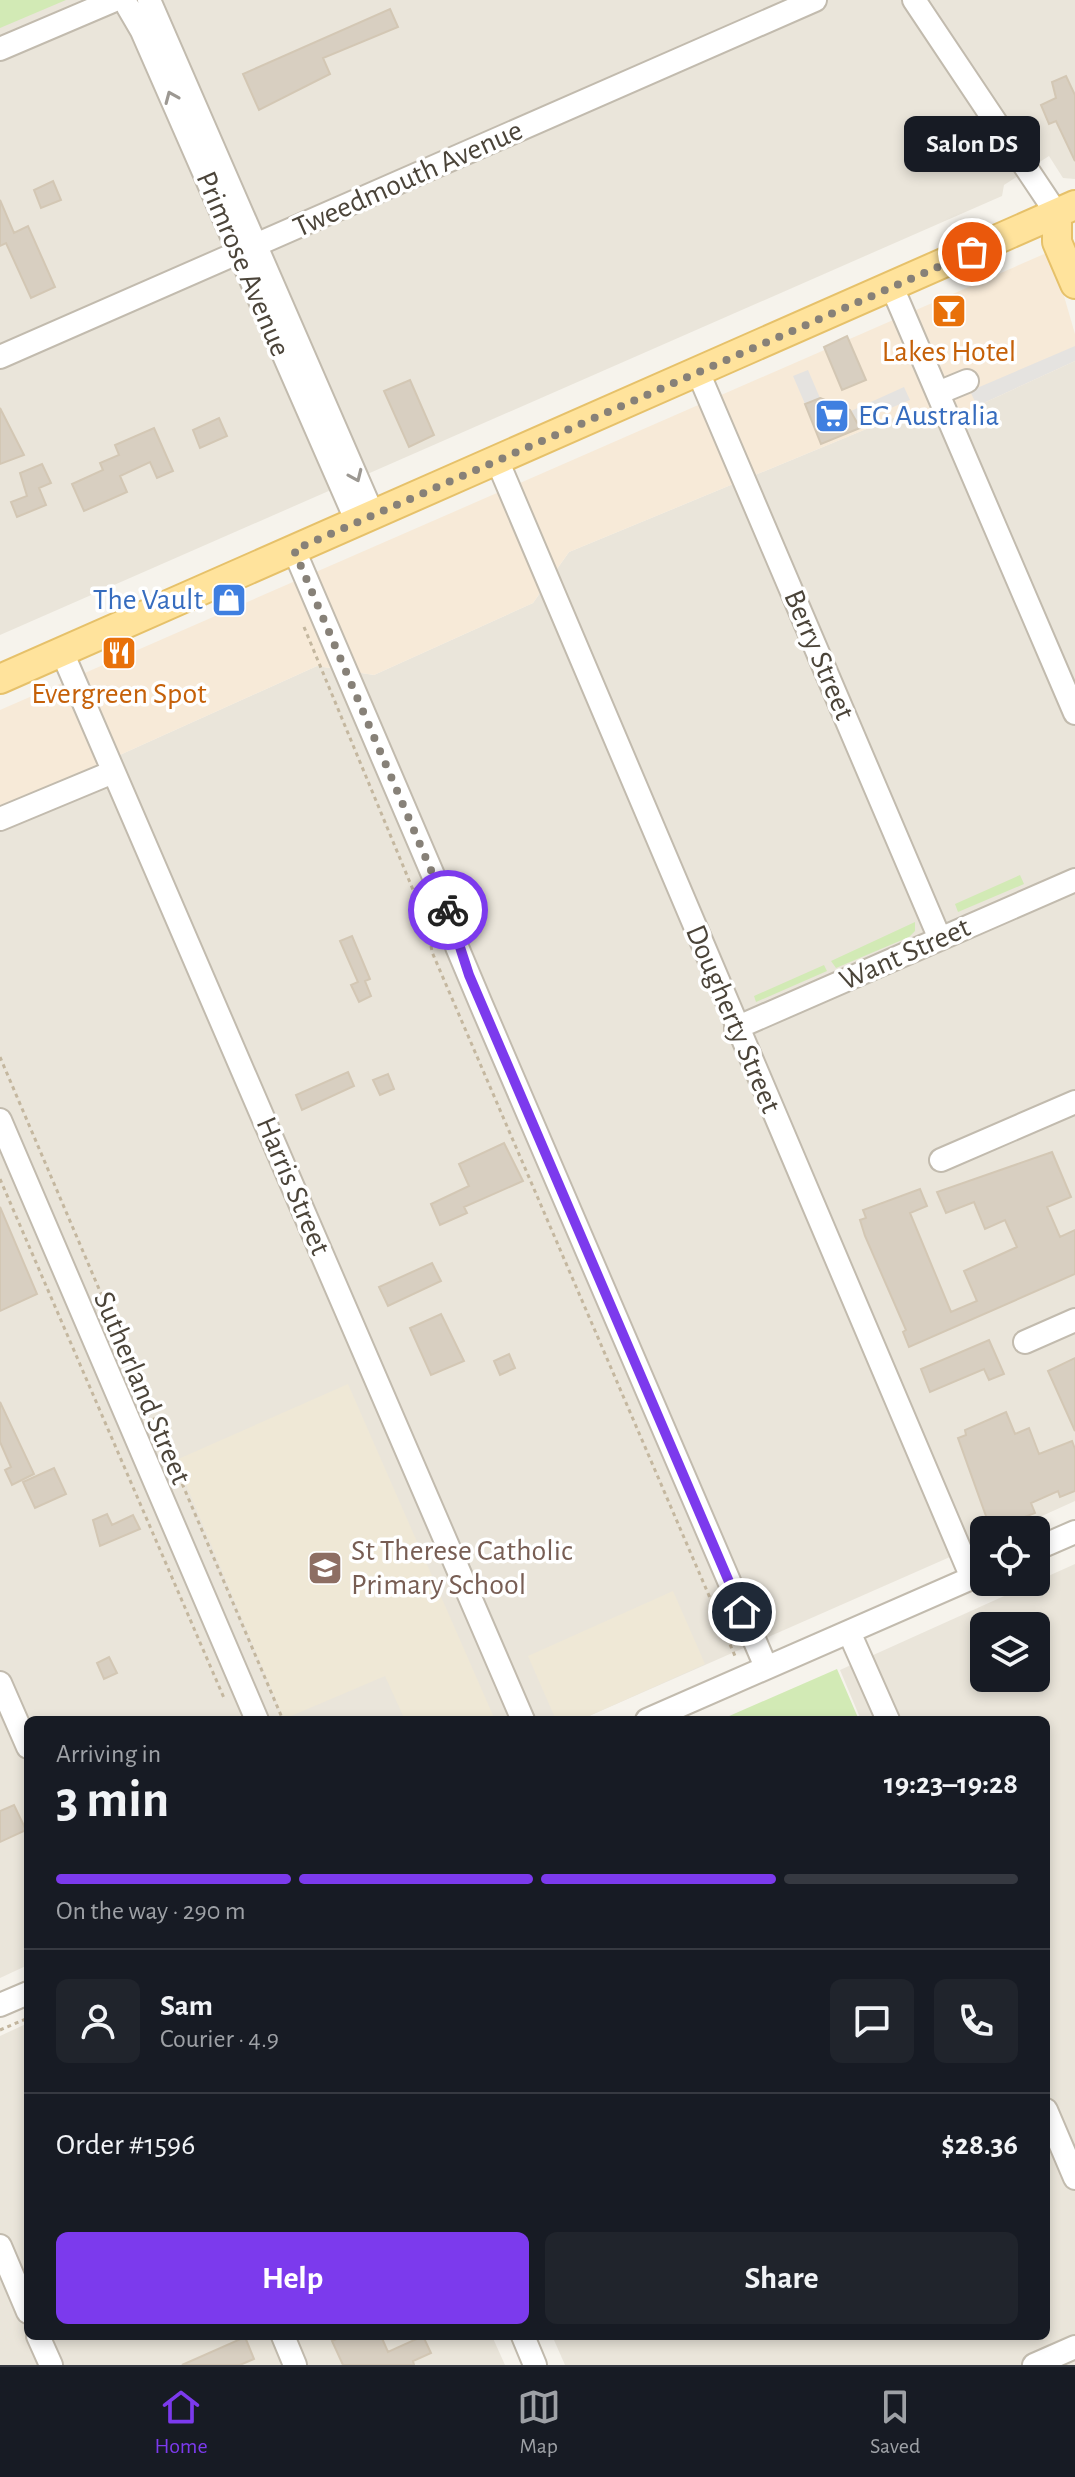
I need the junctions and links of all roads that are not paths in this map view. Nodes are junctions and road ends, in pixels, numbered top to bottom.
1 (815, 0) edge
2 (914, 0) edge
3 (132, 1) edge
4 (0, 49) edge
5 (1069, 216) edge
6 (246, 249) junction
7 (1075, 284) edge
8 (892, 287) junction
9 (0, 357) edge
10 (698, 372) junction
11 (967, 381) dead end
12 (938, 393) junction
13 (497, 460) junction
14 (365, 519) junction
15 (294, 550) junction
16 (62, 652) junction
17 (0, 679) edge
18 (1075, 713) edge
19 (113, 772) junction
20 (0, 819) edge
21 (1075, 880) edge
22 (940, 939) junction
23 (736, 1028) junction
24 (1075, 1102) edge
25 (0, 1120) edge
26 (941, 1160) dead end
27 (1075, 1320) edge
28 (1025, 1342) dead end
29 (1075, 1533) edge
30 (1050, 1543) edge
31 (970, 1557) edge
32 (970, 1579) edge
33 (849, 1632) junction
34 (766, 1667) junction
35 (0, 1683) edge
36 (255, 1716) edge
37 (521, 1716) edge
38 (656, 1716) edge
39 (886, 1716) edge
40 (24, 1738) edge
41 (24, 1995) edge
42 (0, 2005) edge
43 (1050, 2119) edge
44 (1075, 2178) edge
45 (0, 2246) edge
46 (24, 2303) edge
47 (40, 2340) edge
48 (285, 2340) edge
49 (530, 2340) edge
50 (1075, 2347) edge
51 (51, 2365) edge
52 (295, 2365) edge
53 (535, 2365) edge
54 (1034, 2365) edge

1 - 6 street, Tweedmouth Avenue
2 - 5 street
3 - 4 street
3 - 6 street, Primrose Avenue
5 - 7 main road
5 - 8 main road
6 - 9 street, Tweedmouth Avenue
6 - 14 street, Primrose Avenue
8 - 10 main road
8 - 12 street
10 - 13 main road
10 - 22 street, Berry Street
11 - 12 street
12 - 18 street
13 - 14 main road
13 - 23 street, Dougherty Street
14 - 15 main road
15 - 16 main road
15 - 34 street
16 - 17 main road
16 - 19 street, Harris Street
19 - 20 street
19 - 37 street, Harris Street
21 - 22 street, Want Street
22 - 23 street, Want Street
23 - 31 street, Dougherty Street
24 - 26 street
25 - 36 street, Sutherland Street
27 - 28 street
29 - 30 street
32 - 33 street
33 - 34 street
33 - 39 street
34 - 38 street
35 - 40 street
41 - 42 street
43 - 44 street
45 - 46 street
47 - 51 street
48 - 52 street
49 - 53 street
50 - 54 street

